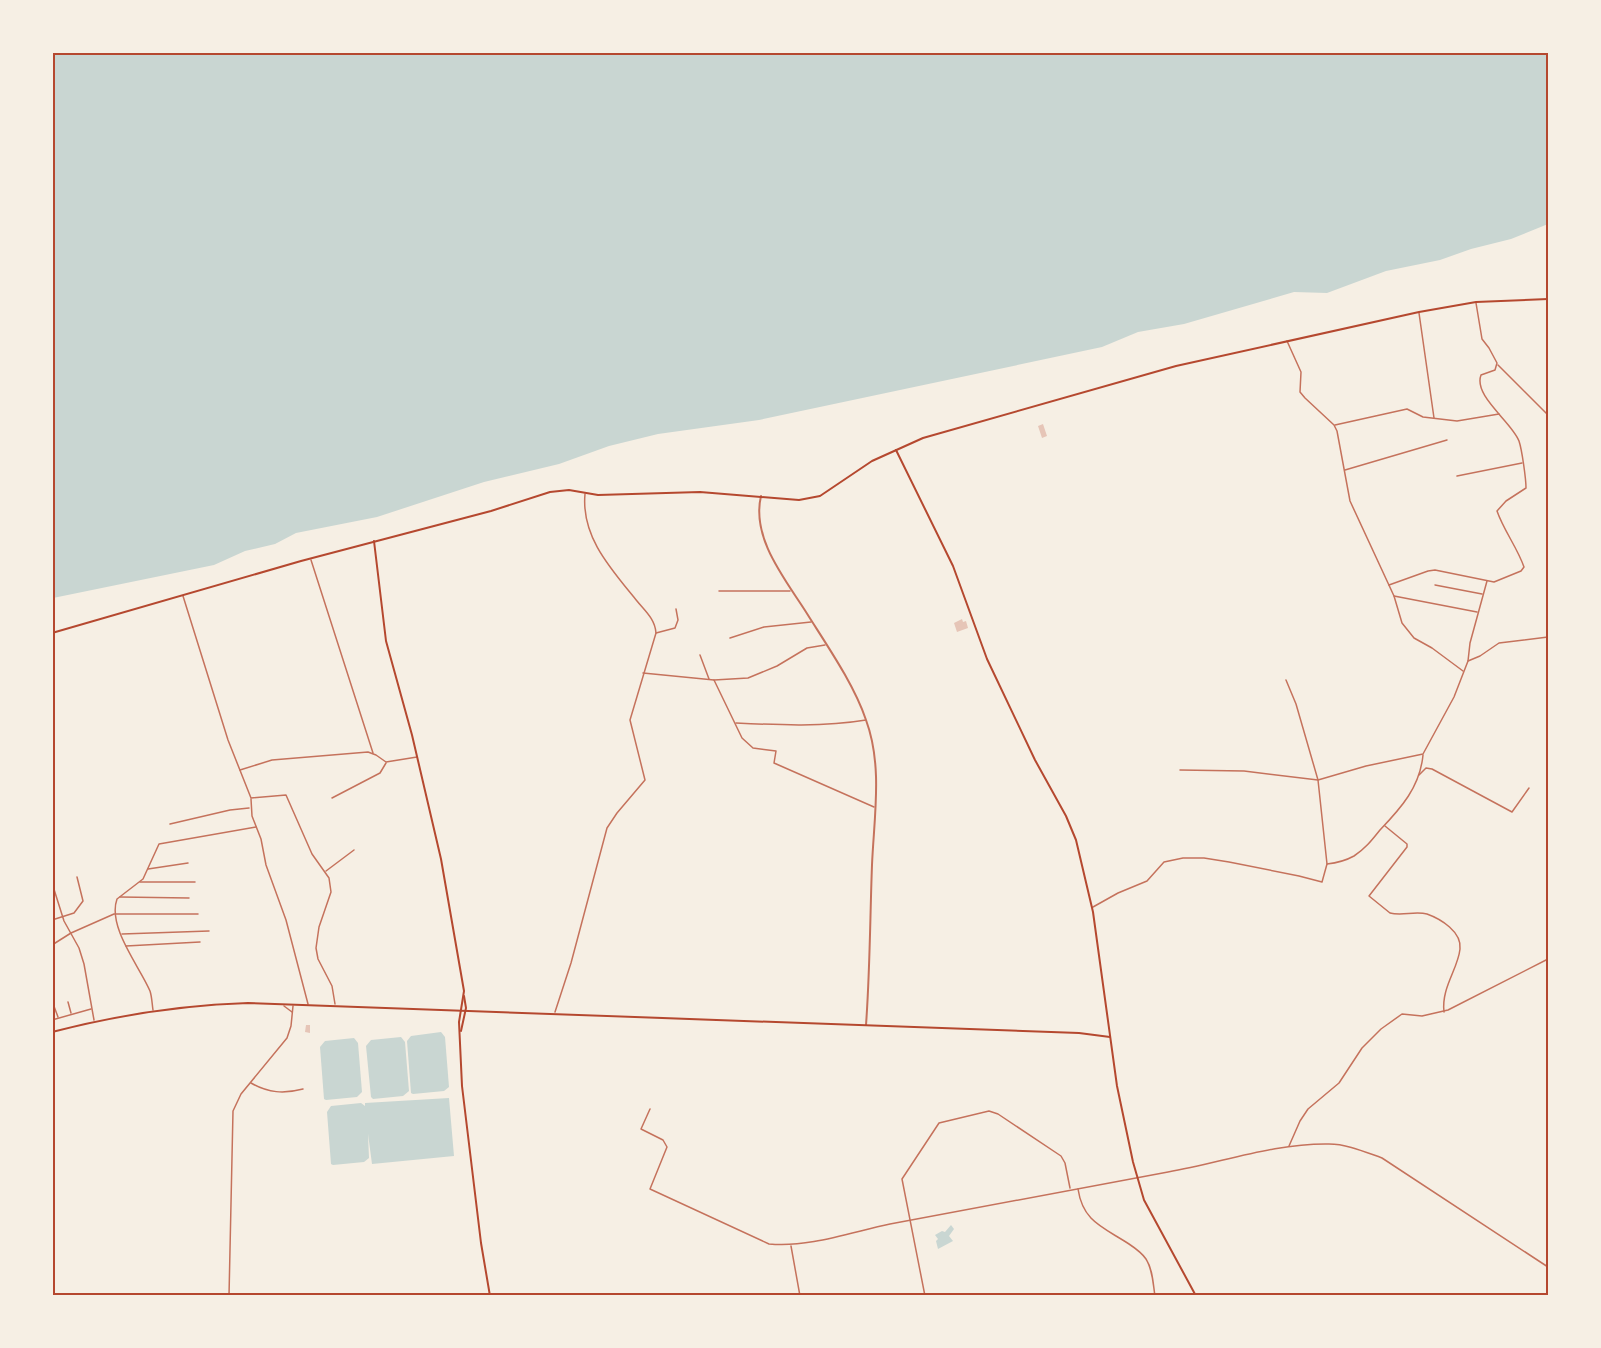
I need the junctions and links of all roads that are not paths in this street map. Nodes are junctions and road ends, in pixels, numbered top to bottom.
1 (1548, 299) edge
2 (1476, 302) junction
3 (1419, 312) junction
4 (1287, 341) junction
5 (1497, 363) junction
6 (1499, 414) junction
7 (1548, 415) edge
8 (1434, 418) junction
9 (1334, 425) junction
10 (1447, 440) dead end
11 (896, 450) junction
12 (1522, 463) junction
13 (1344, 470) junction
14 (1457, 476) dead end
15 (585, 493) junction
16 (761, 496) junction
17 (374, 541) junction
18 (310, 558) junction
19 (1487, 581) junction
20 (1389, 585) junction
21 (1435, 585) dead end
22 (791, 590) junction
23 (719, 591) dead end
24 (1483, 594) junction
25 (183, 595) junction
26 (1394, 596) junction
27 (676, 609) dead end
28 (1478, 613) junction
29 (812, 622) junction
30 (52, 633) edge
31 (656, 633) junction
32 (1548, 637) edge
33 (730, 638) dead end
34 (825, 644) junction
35 (700, 655) dead end
36 (1468, 661) junction
37 (1463, 671) junction
38 (642, 673) junction
39 (709, 679) junction
40 (714, 680) junction
41 (1286, 680) dead end
42 (867, 720) junction
43 (736, 723) junction
44 (373, 753) junction
45 (1423, 754) junction
46 (417, 757) junction
47 (386, 762) junction
48 (1180, 770) dead end
49 (239, 771) junction
50 (1419, 776) junction
51 (1318, 780) junction
52 (1529, 788) dead end
53 (251, 798) junction
54 (332, 798) dead end
55 (875, 807) junction
56 (250, 808) junction
57 (170, 824) dead end
58 (1385, 826) junction
59 (256, 827) junction
60 (354, 850) dead end
61 (188, 864) dead end
62 (1327, 864) junction
63 (147, 869) junction
64 (326, 872) junction
65 (76, 877) dead end
66 (139, 882) junction
67 (195, 882) dead end
68 (52, 883) edge
69 (119, 897) junction
70 (189, 898) dead end
71 (1092, 908) junction
72 (114, 914) junction
73 (198, 914) dead end
74 (63, 916) junction
75 (52, 920) edge
76 (209, 931) dead end
77 (71, 933) junction
78 (121, 934) junction
79 (200, 942) dead end
80 (52, 945) edge
81 (126, 946) junction
82 (1548, 959) edge
83 (464, 991) junction
84 (52, 1001) edge
85 (68, 1002) dead end
86 (282, 1004) junction
87 (293, 1005) junction
88 (309, 1005) junction
89 (335, 1005) junction
90 (92, 1009) junction
91 (153, 1010) junction
92 (459, 1011) junction
93 (1444, 1011) junction
94 (465, 1012) junction
95 (292, 1013) junction
96 (71, 1014) junction
97 (555, 1014) junction
98 (58, 1018) junction
99 (52, 1020) edge
100 (94, 1020) junction
101 (866, 1025) junction
102 (52, 1032) edge
103 (1110, 1037) junction
104 (460, 1040) junction
105 (251, 1082) junction
106 (303, 1089) dead end
107 (650, 1109) dead end
108 (1289, 1146) junction
109 (1138, 1177) junction
110 (1078, 1188) junction
111 (1070, 1189) junction
112 (910, 1221) junction
113 (791, 1245) junction
114 (1548, 1267) edge
115 (229, 1296) edge
116 (490, 1296) edge
117 (800, 1296) edge
118 (925, 1296) edge
119 (1155, 1296) edge
120 (1196, 1296) edge

1 - 2 main road
2 - 3 main road
2 - 5 street
3 - 4 main road
3 - 8 street
4 - 9 street
4 - 11 main road
5 - 6 street
5 - 7 street
6 - 8 street
6 - 12 street
8 - 9 street
9 - 13 street
10 - 13 street
11 - 16 main road
11 - 71 main road
12 - 14 street
12 - 19 street
13 - 20 street
15 - 16 main road
15 - 17 main road
15 - 31 street
16 - 22 street
17 - 18 main road
17 - 46 main road
18 - 25 main road
18 - 44 street
19 - 20 street
19 - 24 street
20 - 26 street
21 - 24 street
22 - 23 street
22 - 29 street
24 - 28 street
25 - 30 main road
25 - 49 street
26 - 28 street
26 - 37 street
27 - 31 street
28 - 36 street
29 - 33 street
29 - 34 street
31 - 38 street
32 - 36 street
34 - 40 street
34 - 42 street
35 - 39 street
36 - 37 street
37 - 45 street
38 - 39 street
38 - 97 street
39 - 40 street
40 - 43 street
41 - 51 street
42 - 43 street
42 - 55 street
43 - 55 street
44 - 47 street
44 - 49 street
45 - 50 street
45 - 51 street
46 - 47 street
46 - 83 main road
47 - 54 street
48 - 51 street
49 - 53 street
50 - 52 street
50 - 58 street
51 - 62 street
53 - 56 street
53 - 64 street
55 - 101 street
56 - 57 street
56 - 59 street
58 - 62 street
58 - 93 street
59 - 63 street
59 - 88 street
60 - 64 street
61 - 63 street
62 - 71 street
63 - 66 street
64 - 89 street
65 - 74 street
66 - 67 street
66 - 69 street
68 - 74 street
69 - 70 street
69 - 72 street
71 - 103 main road
72 - 73 street
72 - 77 street
72 - 78 street
74 - 75 street
74 - 77 street
76 - 78 street
77 - 80 street
77 - 90 street
78 - 81 street
79 - 81 street
81 - 91 street
82 - 93 street
83 - 92 main road
83 - 94 main road
84 - 98 street
85 - 96 street
86 - 87 main road
86 - 91 main road
86 - 95 street
87 - 88 main road
87 - 95 street
88 - 89 main road
89 - 92 main road
90 - 96 street
90 - 100 street
91 - 100 main road
92 - 94 main road
92 - 104 main road
93 - 108 street
94 - 97 main road
94 - 104 main road
95 - 105 street
96 - 98 street
97 - 101 main road
98 - 99 street
100 - 102 main road
101 - 103 main road
103 - 109 main road
104 - 116 main road
105 - 106 street
105 - 115 street
107 - 113 street
108 - 109 street
108 - 114 street
109 - 110 street
109 - 120 main road
110 - 111 street
110 - 119 street
111 - 112 street
111 - 112 street
112 - 113 street
112 - 118 street
113 - 117 street

